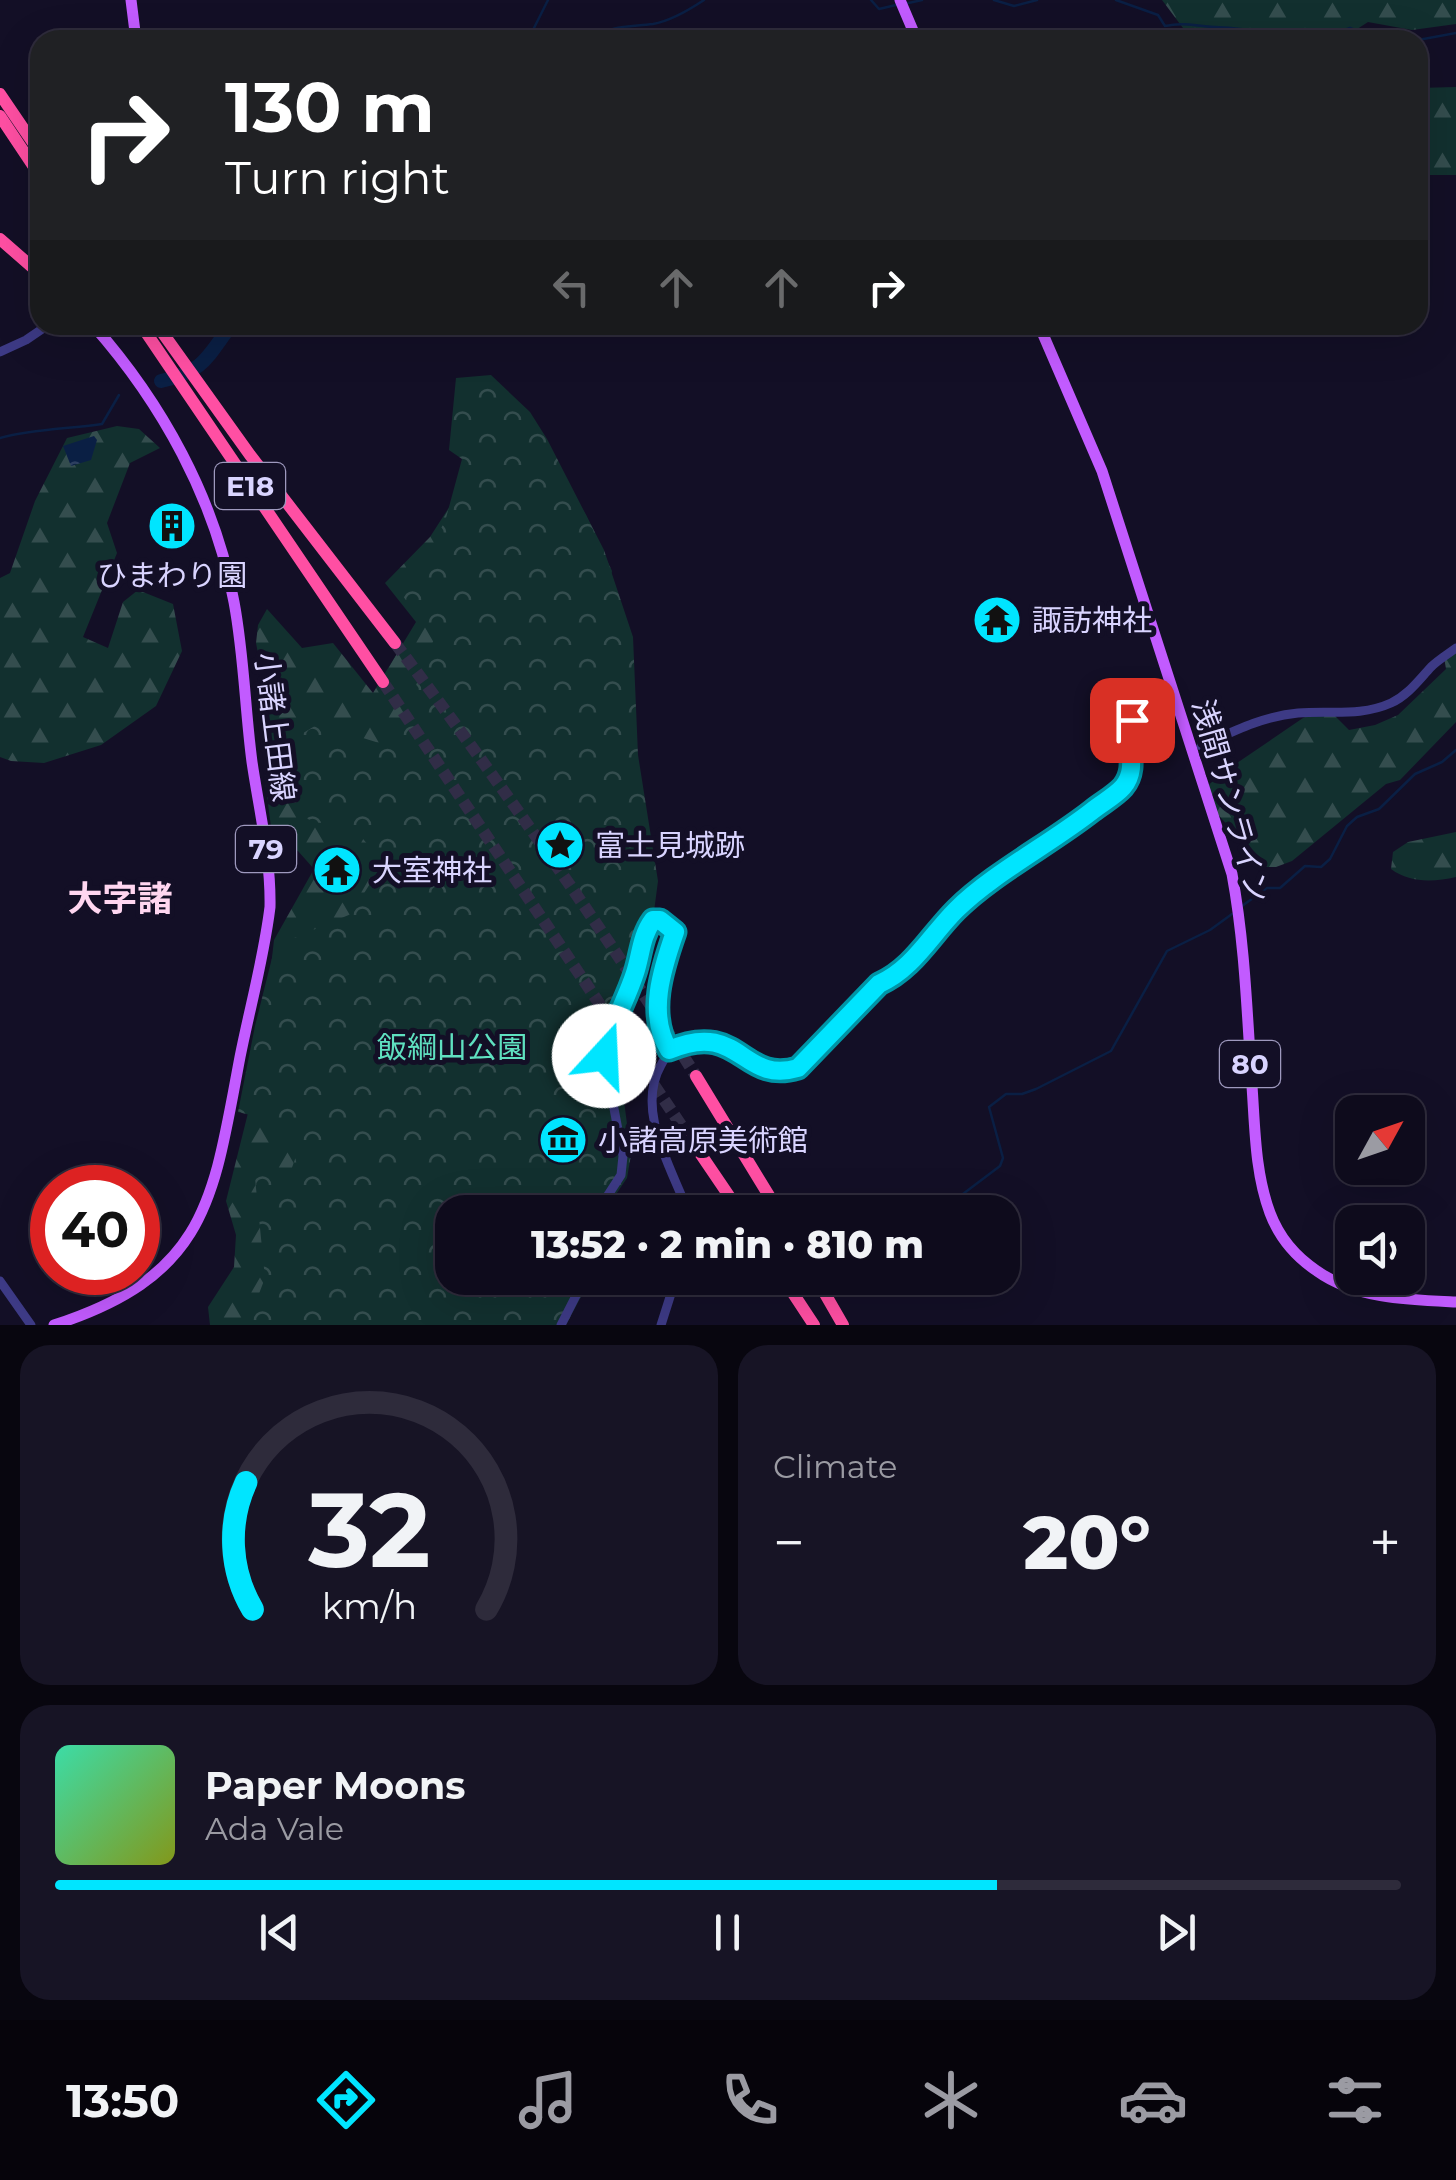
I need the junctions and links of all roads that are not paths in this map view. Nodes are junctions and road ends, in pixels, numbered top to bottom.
1 (130, 0) edge
2 (900, 0) edge
3 (134, 30) edge
4 (914, 30) edge
5 (0, 94) edge
6 (0, 116) edge
7 (0, 132) edge
8 (30, 138) edge
9 (30, 163) edge
10 (30, 167) edge
11 (0, 243) edge
12 (30, 266) edge
13 (33, 335) edge
14 (102, 335) edge
15 (148, 335) edge
16 (164, 335) edge
17 (1043, 335) edge
18 (0, 352) edge
19 (396, 643) tunnel mouth
20 (1456, 648) edge
21 (383, 682) tunnel mouth
22 (1177, 702) junction
23 (1201, 746) dead end
24 (669, 1050) junction
25 (696, 1076) tunnel mouth
26 (685, 1130) tunnel mouth
27 (608, 1195) edge
28 (681, 1195) edge
29 (729, 1195) edge
30 (769, 1195) edge
31 (0, 1281) edge
32 (576, 1295) edge
33 (671, 1295) edge
34 (795, 1295) edge
35 (826, 1295) edge
36 (1456, 1302) edge
37 (31, 1325) edge
38 (54, 1325) edge
39 (561, 1325) edge
40 (661, 1325) edge
41 (814, 1325) edge
42 (844, 1325) edge

1 - 3 main road
2 - 4 main road
5 - 8 highway
6 - 9 highway
7 - 10 highway
11 - 12 highway
13 - 18 street
14 - 38 main road, 小諸上田線 / 79
15 - 21 highway, E18
16 - 19 highway, E18
17 - 22 main road, 浅間サンライン / 80
20 - 23 street
22 - 24 street
22 - 36 main road, 浅間サンライン / 80
24 - 27 street
24 - 28 street
25 - 30 highway
26 - 29 highway
31 - 37 street
32 - 39 street
33 - 40 street
34 - 41 highway
35 - 42 highway

